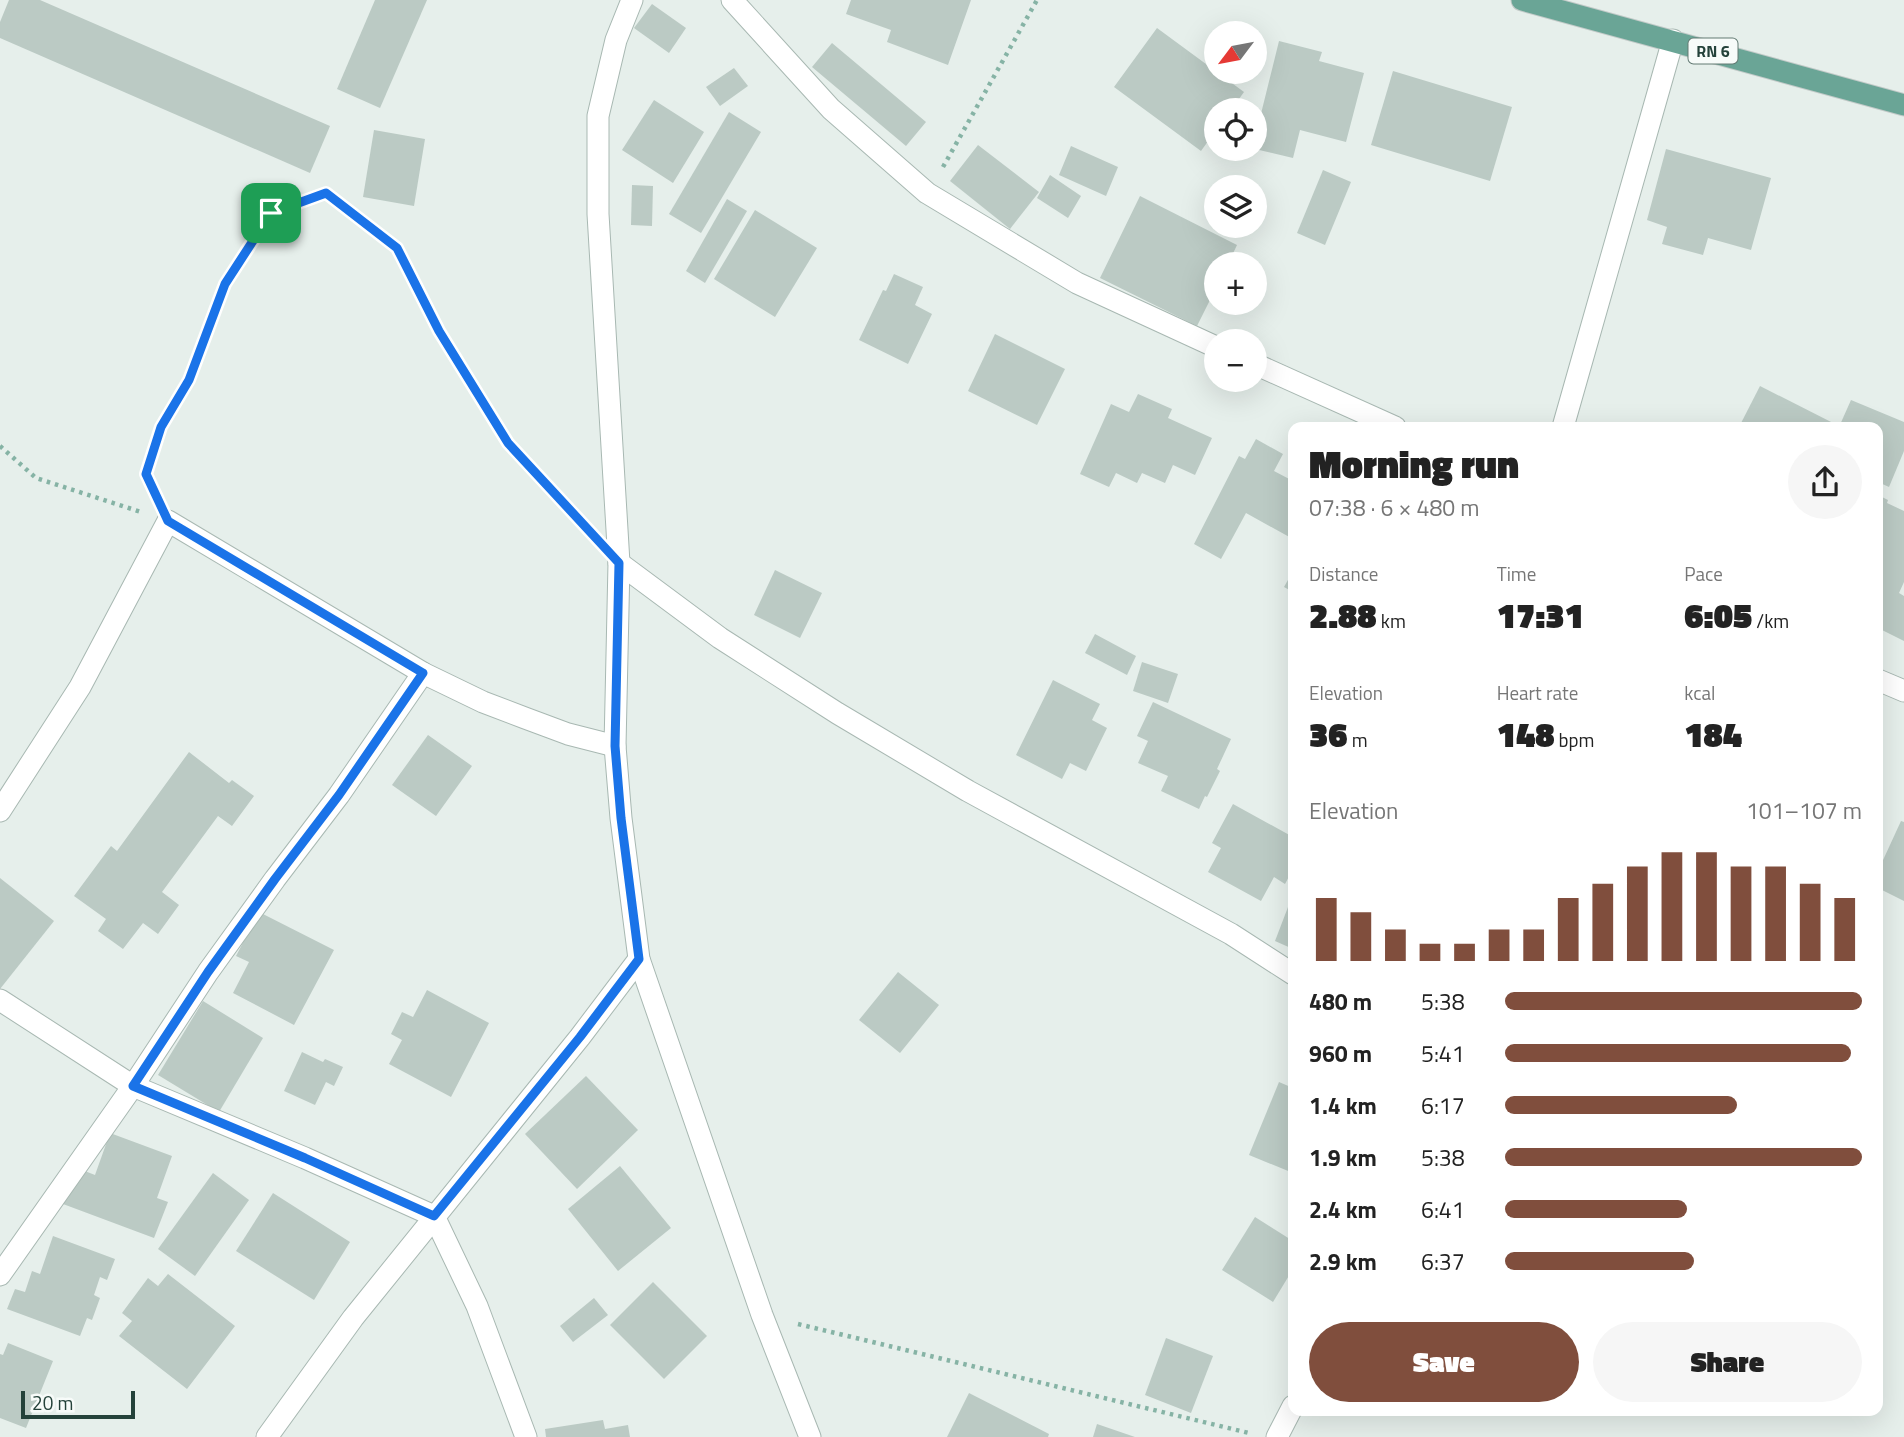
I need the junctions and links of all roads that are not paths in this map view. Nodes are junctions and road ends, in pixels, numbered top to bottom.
1 (632, 0) edge
2 (732, 0) edge
3 (1522, 0) edge
4 (1674, 40) junction
5 (1904, 105) edge
6 (1204, 341) edge
7 (1267, 370) edge
8 (1384, 422) edge
9 (1564, 422) edge
10 (619, 563) junction
11 (423, 673) junction
12 (1883, 682) edge
13 (1904, 691) edge
14 (615, 746) junction
15 (0, 811) edge
16 (639, 959) junction
17 (1288, 971) edge
18 (0, 1000) edge
19 (133, 1086) junction
20 (434, 1216) junction
21 (0, 1275) edge
22 (1288, 1416) edge
23 (267, 1437) edge
24 (526, 1437) edge
25 (810, 1437) edge
26 (1277, 1437) edge

1 - 10 street
2 - 6 street
3 - 4 main road, RN 6
4 - 5 main road, RN 6
4 - 9 street
7 - 8 street
10 - 14 street
10 - 17 street
11 - 14 street
11 - 15 street
11 - 19 street
12 - 13 street
14 - 16 street
16 - 20 street
16 - 25 street
18 - 19 street
19 - 20 street
19 - 21 street
20 - 23 street
20 - 24 street
22 - 26 street

